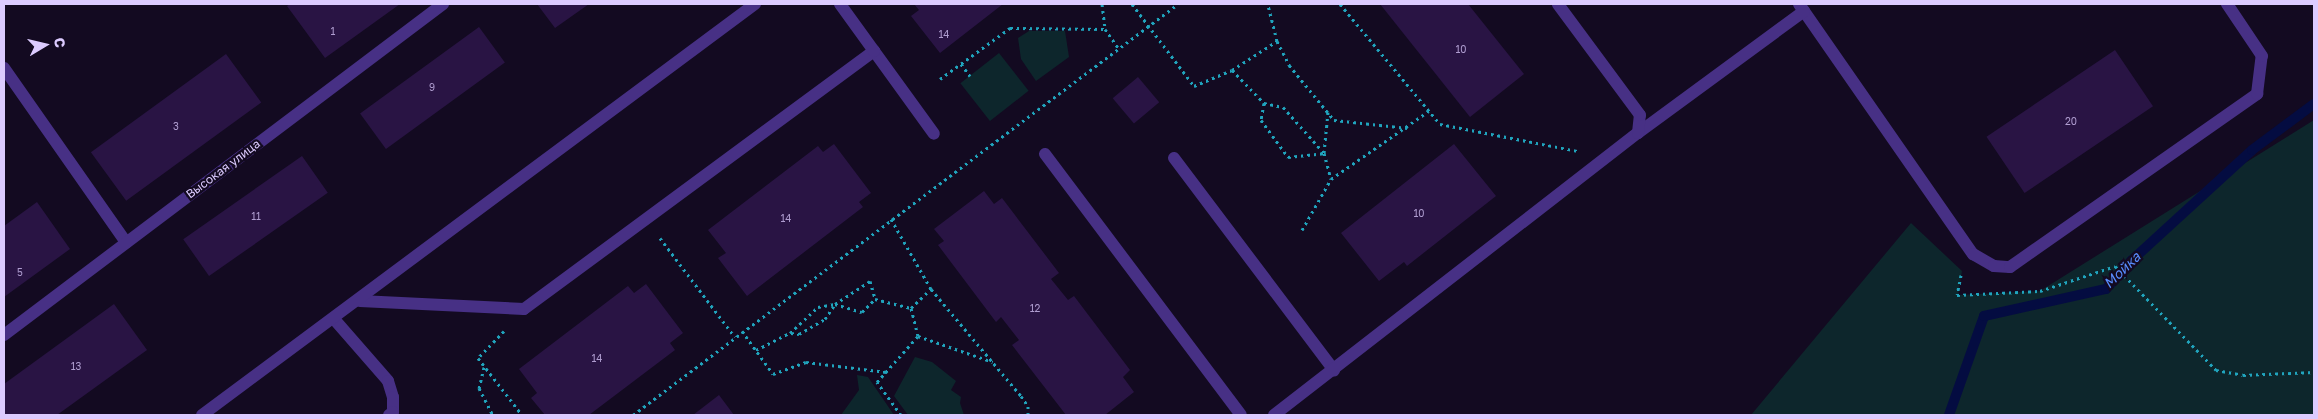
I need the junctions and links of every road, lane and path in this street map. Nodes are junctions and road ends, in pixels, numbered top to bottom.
1 (443, 4) edge
2 (755, 4) edge
3 (840, 4) edge
4 (1102, 4) edge
5 (1132, 4) edge
6 (1178, 4) edge
7 (1268, 4) edge
8 (1340, 4) edge
9 (1558, 4) edge
10 (2227, 4) edge
11 (1802, 7) edge
12 (1149, 27) junction
13 (1105, 29) junction
14 (1277, 41) junction
15 (1119, 49) junction
16 (874, 52) junction
17 (961, 64) junction
18 (4, 68) edge
19 (1232, 70) junction
20 (970, 76) dead end
21 (940, 79) dead end
22 (1264, 103) junction
23 (1430, 111) junction
24 (1328, 112) junction
25 (1408, 128) junction
26 (1638, 133) junction
27 (934, 134) dead end
28 (1324, 153) junction
29 (1044, 154) dead end
30 (1610, 157) junction
31 (1174, 158) dead end
32 (1331, 180) junction
33 (645, 219) junction
34 (891, 220) junction
35 (1302, 230) dead end
36 (126, 242) junction
37 (1972, 254) junction
38 (931, 289) junction
39 (875, 299) junction
40 (360, 301) junction
41 (835, 304) junction
42 (912, 308) junction
43 (524, 309) junction
44 (334, 319) junction
45 (742, 331) junction
46 (790, 333) junction
47 (4, 334) edge
48 (918, 336) junction
49 (735, 337) junction
50 (756, 350) junction
51 (994, 362) junction
52 (484, 366) junction
53 (1334, 370) junction
54 (886, 372) junction
55 (2314, 372) edge
56 (202, 415) edge
57 (389, 415) edge
58 (493, 415) edge
59 (522, 415) edge
60 (633, 415) edge
61 (901, 415) edge
62 (1028, 415) edge
63 (1241, 415) edge
64 (1274, 415) edge

1 - 36 street, Высокая улица
2 - 40 street
3 - 16 street
4 - 13 path
5 - 12 path
6 - 12 path
7 - 14 path
8 - 23 path
9 - 26 street
10 - 37 street
11 - 26 street
11 - 37 street
12 - 15 path
12 - 19 path
13 - 15 path
13 - 17 path
14 - 19 path
14 - 24 path
15 - 34 path
16 - 27 street
16 - 33 street
17 - 20 path
17 - 21 path
18 - 36 street
19 - 22 path
22 - 28 path
22 - 28 path
23 - 25 path
23 - 30 path
24 - 25 path
24 - 28 path
25 - 32 path
26 - 30 street
28 - 32 path
29 - 63 street
30 - 53 street
31 - 53 street
32 - 35 path
33 - 43 street
33 - 49 path
34 - 38 path
34 - 45 path
36 - 47 street, Высокая улица
37 - 55 path
38 - 42 path
38 - 51 path
39 - 41 path
39 - 41 path
39 - 42 path
40 - 43 street
40 - 44 street
41 - 46 path
41 - 46 path
42 - 48 path
43 - 52 path
44 - 56 street
44 - 57 street
45 - 49 path
45 - 50 path
46 - 50 path
48 - 51 path
48 - 54 path
49 - 60 path
50 - 54 path
51 - 62 path
52 - 58 path
52 - 59 path
53 - 64 street
54 - 61 path

